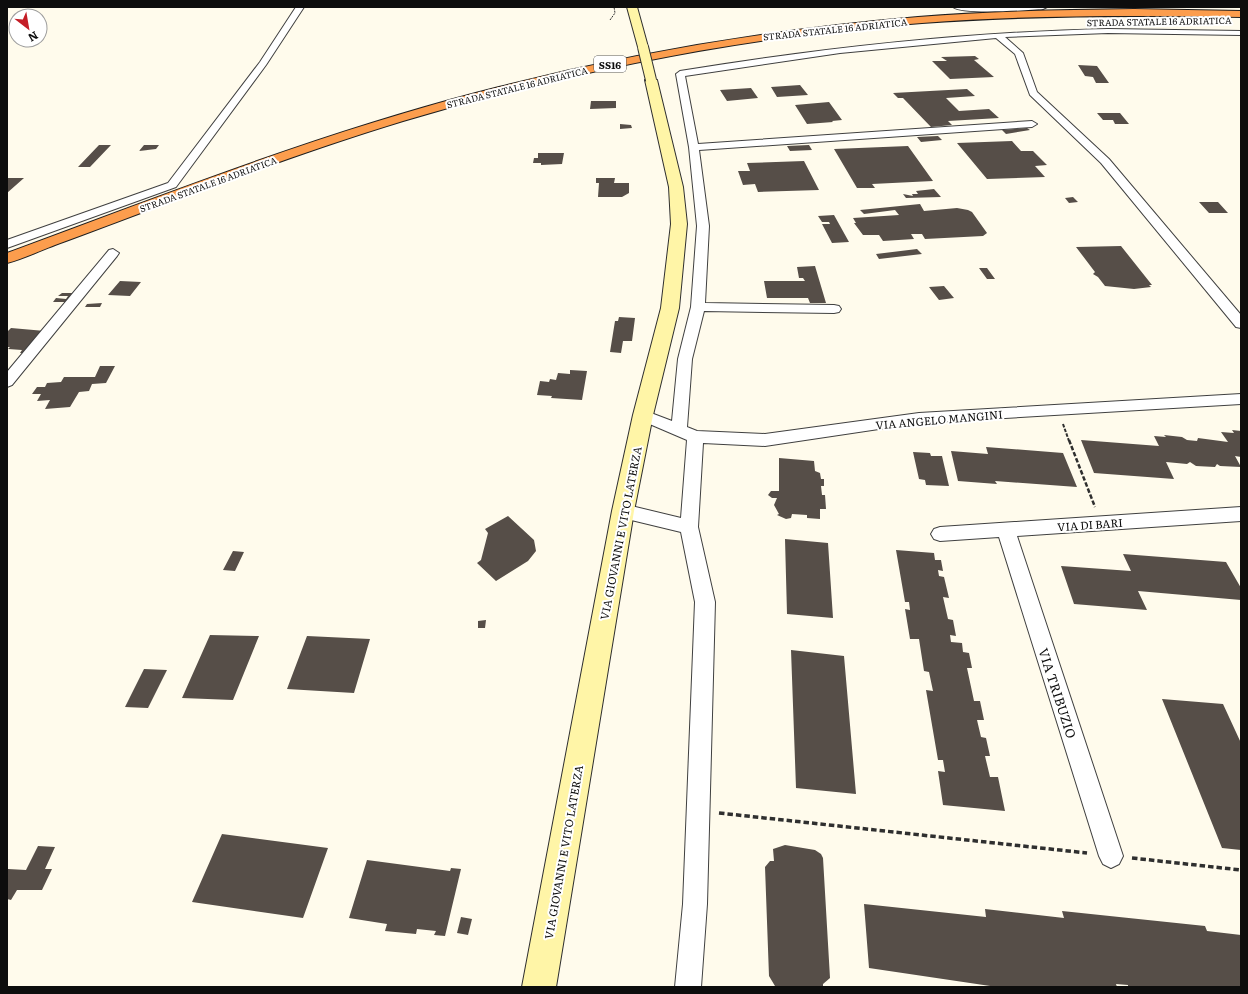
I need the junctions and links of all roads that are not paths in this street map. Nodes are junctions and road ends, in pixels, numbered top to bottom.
1 (300, 7) edge
2 (632, 7) edge
3 (957, 7) edge
4 (1043, 7) edge
5 (1241, 14) edge
6 (1196, 21) junction
7 (1241, 21) edge
8 (1241, 26) edge
9 (1241, 33) edge
10 (997, 35) junction
11 (1032, 124) dead end
12 (694, 147) junction
13 (7, 244) edge
14 (112, 253) dead end
15 (7, 258) edge
16 (7, 266) edge
17 (698, 307) junction
18 (834, 309) dead end
19 (1241, 324) edge
20 (7, 382) edge
21 (1241, 399) edge
22 (643, 415) junction
23 (687, 434) junction
24 (623, 511) junction
25 (1241, 514) edge
26 (688, 527) junction
27 (1006, 530) junction
28 (940, 534) dead end
29 (1111, 856) road end
30 (539, 987) edge
31 (688, 987) edge

1 - 13 street
2 - 22 street, VIA GIOVANNI E VITO LATERZA, bridge
3 - 4 street
5 - 15 highway, STRADA STATALE 16 ADRIATICA / SS16
6 - 7 highway, STRADA STATALE 16 ADRIATICA / SS16
6 - 8 highway
6 - 16 highway, STRADA STATALE 16 ADRIATICA / SS16
9 - 10 street
10 - 12 street
10 - 19 street
11 - 12 street
12 - 17 street
14 - 20 street
17 - 18 street
17 - 23 street
21 - 23 street, VIA ANGELO MANGINI
22 - 23 street, VIA ANGELO MANGINI
22 - 24 street, VIA GIOVANNI E VITO LATERZA
23 - 26 street
24 - 26 street
24 - 30 street, VIA GIOVANNI E VITO LATERZA
25 - 27 street, VIA DI BARI
26 - 31 street
27 - 28 street, VIA DI BARI
27 - 29 street, VIA TRIBUZIO

